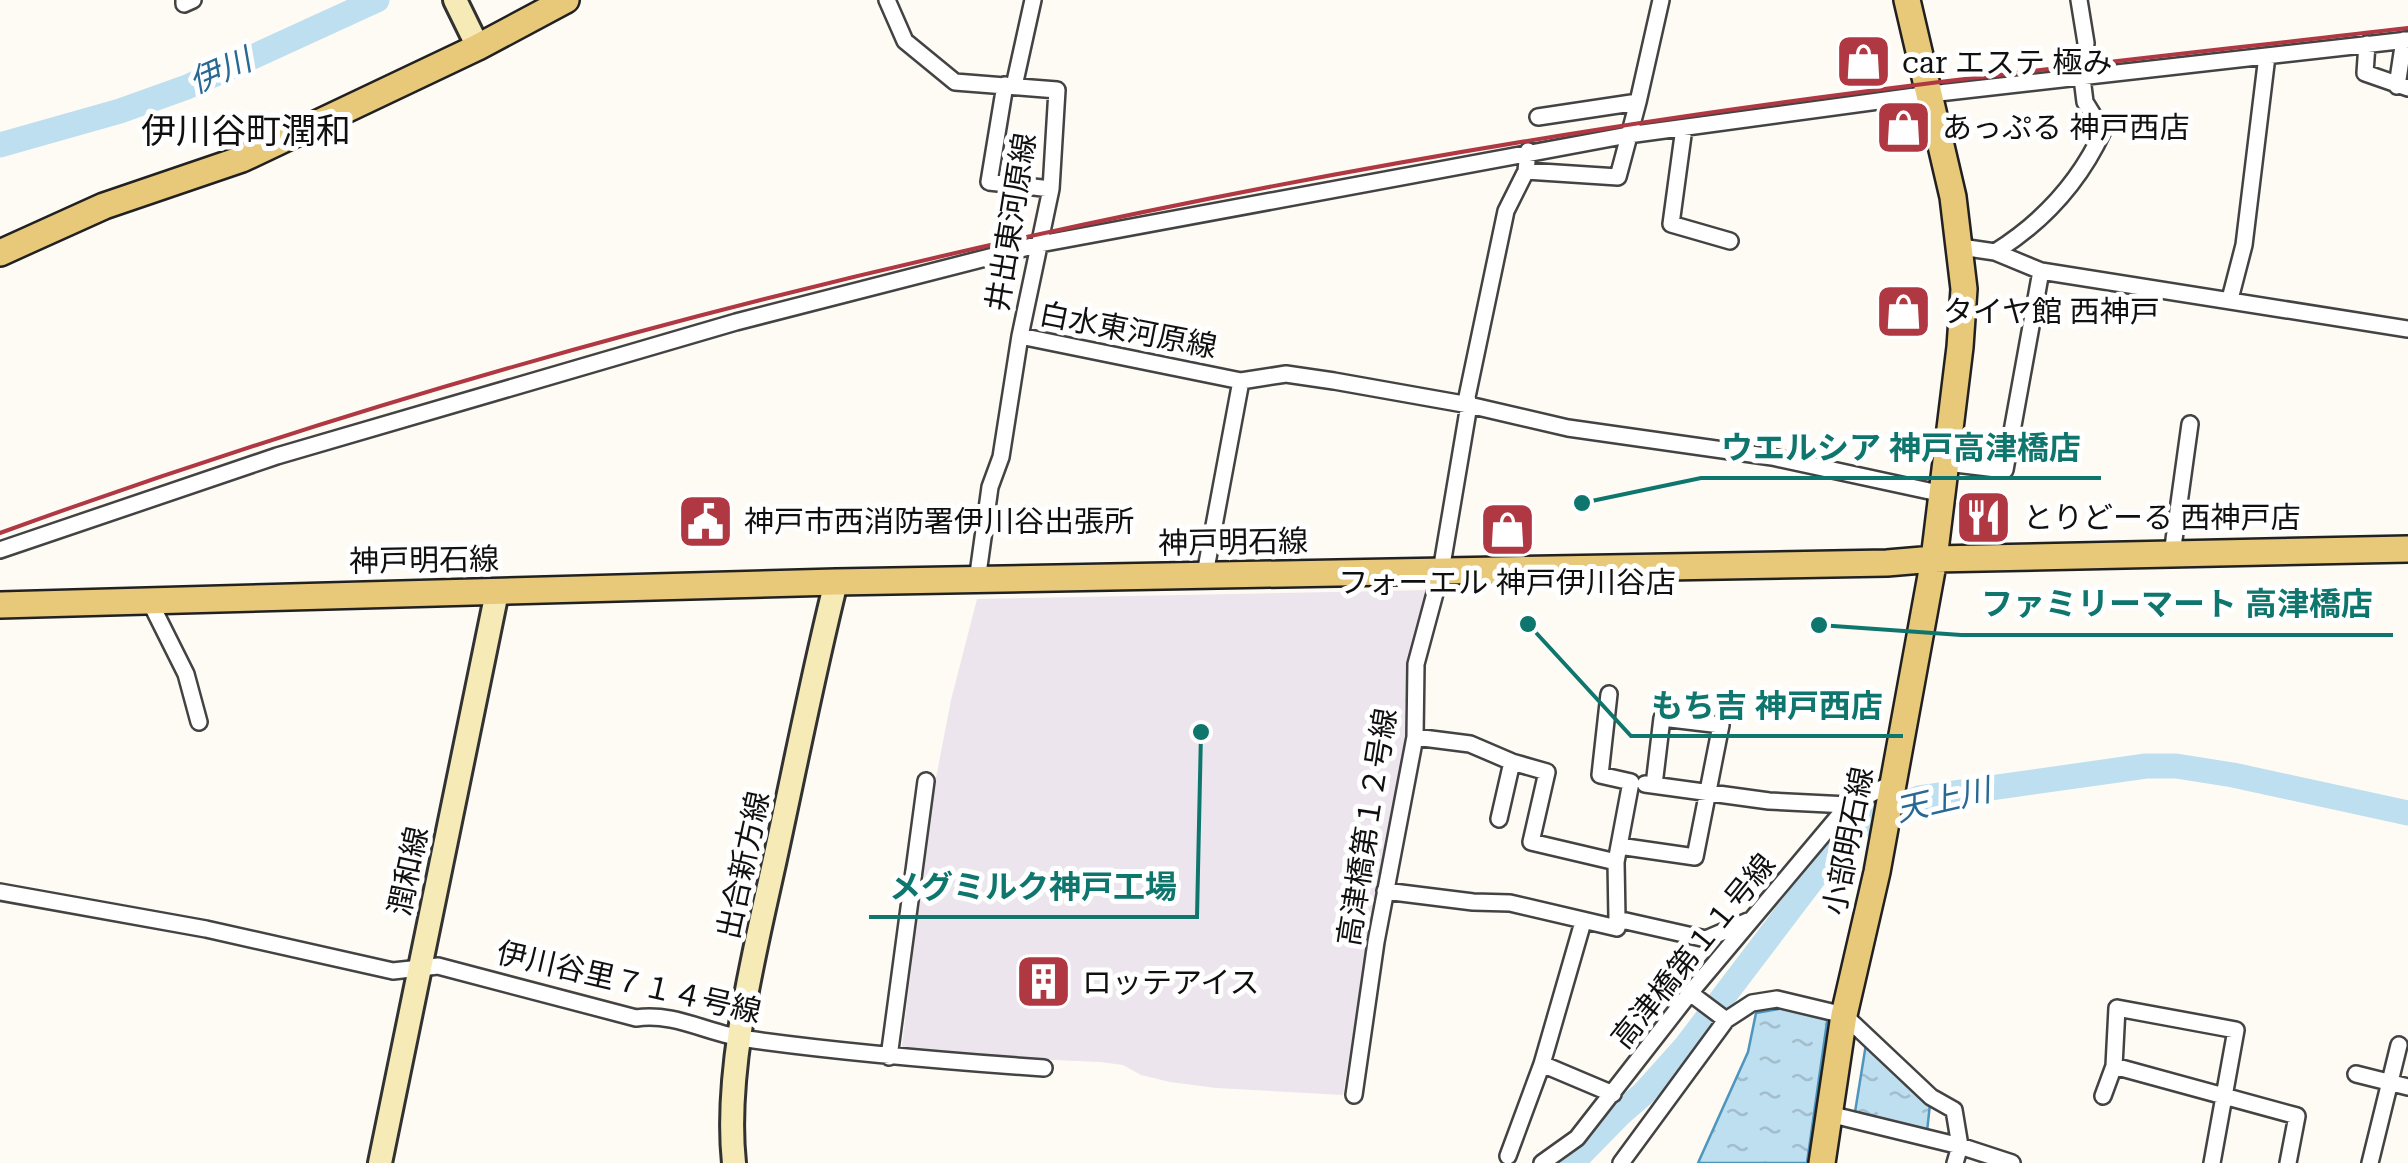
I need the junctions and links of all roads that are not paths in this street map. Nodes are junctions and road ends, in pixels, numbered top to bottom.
1 (184, 0) edge
2 (193, 0) edge
3 (455, 0) edge
4 (566, 0) edge
5 (887, 0) edge
6 (1033, 0) edge
7 (1660, 0) edge
8 (1907, 0) edge
9 (2079, 0) edge
10 (2406, 40) edge
11 (474, 43) junction
12 (2367, 44) junction
13 (2268, 56) junction
14 (2082, 78) junction
15 (1009, 86) junction
16 (2402, 87) edge
17 (1930, 94) junction
18 (1638, 102) junction
19 (1538, 117) dead end
20 (1684, 128) junction
21 (1628, 135) junction
22 (1528, 152) junction
23 (1526, 171) junction
24 (1050, 189) junction
25 (1730, 241) dead end
26 (1040, 244) junction
27 (1961, 247) junction
28 (0, 252) edge
29 (1995, 252) junction
30 (2041, 270) junction
31 (2230, 299) junction
32 (2408, 329) edge
33 (1020, 336) junction
34 (1242, 381) junction
35 (1469, 405) junction
36 (2190, 424) dead end
37 (1947, 463) junction
38 (1943, 494) junction
39 (2408, 548) edge
40 (0, 550) edge
41 (2172, 554) junction
42 (1934, 559) junction
43 (1441, 570) junction
44 (1205, 574) junction
45 (977, 581) junction
46 (836, 582) junction
47 (497, 592) junction
48 (149, 600) junction
49 (0, 604) edge
50 (1608, 694) dead end
51 (199, 722) dead end
52 (1415, 737) junction
53 (1512, 762) junction
54 (926, 780) dead end
55 (1631, 782) junction
56 (1893, 783) junction
57 (1654, 785) junction
58 (1707, 792) junction
59 (1848, 805) junction
60 (1499, 819) dead end
61 (1618, 854) junction
62 (1385, 891) junction
63 (0, 892) edge
64 (1617, 920) junction
65 (1751, 920) junction
66 (1584, 922) junction
67 (418, 970) junction
68 (1690, 993) junction
69 (1844, 1015) junction
70 (1726, 1020) junction
71 (741, 1038) junction
72 (2399, 1045) dead end
73 (889, 1057) junction
74 (1542, 1064) junction
75 (2114, 1066) junction
76 (1044, 1068) dead end
77 (2356, 1074) dead end
78 (2390, 1082) junction
79 (2408, 1087) edge
80 (1614, 1094) junction
81 (1354, 1095) dead end
82 (2103, 1096) dead end
83 (2226, 1096) junction
84 (1829, 1114) junction
85 (1960, 1146) junction
86 (1508, 1156) dead end
87 (2374, 1162) edge
88 (380, 1163) edge
89 (734, 1163) edge
90 (1542, 1163) edge
91 (1621, 1163) edge
92 (1822, 1163) edge
93 (1954, 1163) edge
94 (2012, 1163) edge
95 (2212, 1163) edge
96 (2288, 1163) edge

1 - 2 street
3 - 11 street
4 - 11 main road
5 - 15 street, 井出東河原線
6 - 15 street
7 - 18 street
8 - 17 main road, 小部明石線
9 - 14 street
10 - 12 street
10 - 16 street
11 - 28 main road
12 - 13 street
12 - 16 street
13 - 14 street
13 - 31 street
14 - 17 street
14 - 29 street
15 - 24 street, 井出東河原線
15 - 24 street
17 - 20 street
17 - 27 main road, 小部明石線
18 - 19 street
18 - 21 street
20 - 21 street
20 - 25 street
21 - 22 street
21 - 23 street
22 - 23 street, 高津橋第１２号線
22 - 26 street
23 - 35 street, 高津橋第１２号線
24 - 26 street, 井出東河原線
26 - 33 street, 井出東河原線
26 - 40 street
27 - 29 street
27 - 37 main road, 小部明石線
29 - 30 street
30 - 31 street
30 - 37 street
31 - 32 street
33 - 34 street, 白水東河原線
33 - 45 street, 白水東河原線
34 - 35 street, 白水東河原線
34 - 44 street
35 - 38 street, 白水東河原線
35 - 43 street, 高津橋第１２号線
36 - 41 street
37 - 38 main road, 小部明石線
38 - 42 main road, 小部明石線
39 - 41 main road, 神戸明石線
41 - 42 main road, 神戸明石線
42 - 43 main road, 神戸明石線
42 - 56 main road, 小部明石線
43 - 44 main road, 神戸明石線
43 - 52 street, 高津橋第１２号線
44 - 45 main road, 神戸明石線
45 - 46 main road, 神戸明石線
46 - 47 main road, 神戸明石線
46 - 71 street, 出合新方線
47 - 48 main road, 神戸明石線
47 - 67 street, 潤和線
48 - 49 main road, 神戸明石線
48 - 51 street
50 - 55 street
52 - 53 street
52 - 62 street, 高津橋第１２号線
53 - 60 street
53 - 61 street
54 - 73 street
55 - 57 street
55 - 61 street
56 - 59 street, 高津橋第１１号線
56 - 69 main road, 小部明石線
57 - 58 street
57 - 58 street
58 - 59 street
58 - 61 street
59 - 65 street, 高津橋第１１号線
61 - 64 street
62 - 66 street
62 - 81 street, 高津橋第１２号線
63 - 67 street, 伊川谷里７１４号線
64 - 65 street
64 - 66 street
65 - 68 street, 高津橋第１１号線
66 - 74 street
67 - 71 street, 伊川谷里７１４号線
67 - 88 street, 潤和線
68 - 70 street
68 - 80 street, 高津橋第１１号線
69 - 70 street
69 - 84 main road, 小部明石線
69 - 85 street
70 - 91 street
71 - 73 street, 伊川谷里７１４号線
71 - 89 street, 出合新方線
72 - 78 street
73 - 76 street, 伊川谷里７１４号線
74 - 80 street
74 - 86 street
75 - 82 street
75 - 83 street
75 - 83 street
77 - 78 street
78 - 79 street
78 - 87 street
80 - 90 street, 高津橋第１１号線
83 - 95 street
83 - 96 street
84 - 85 street
84 - 92 main road, 小部明石線
85 - 93 street
85 - 94 street

